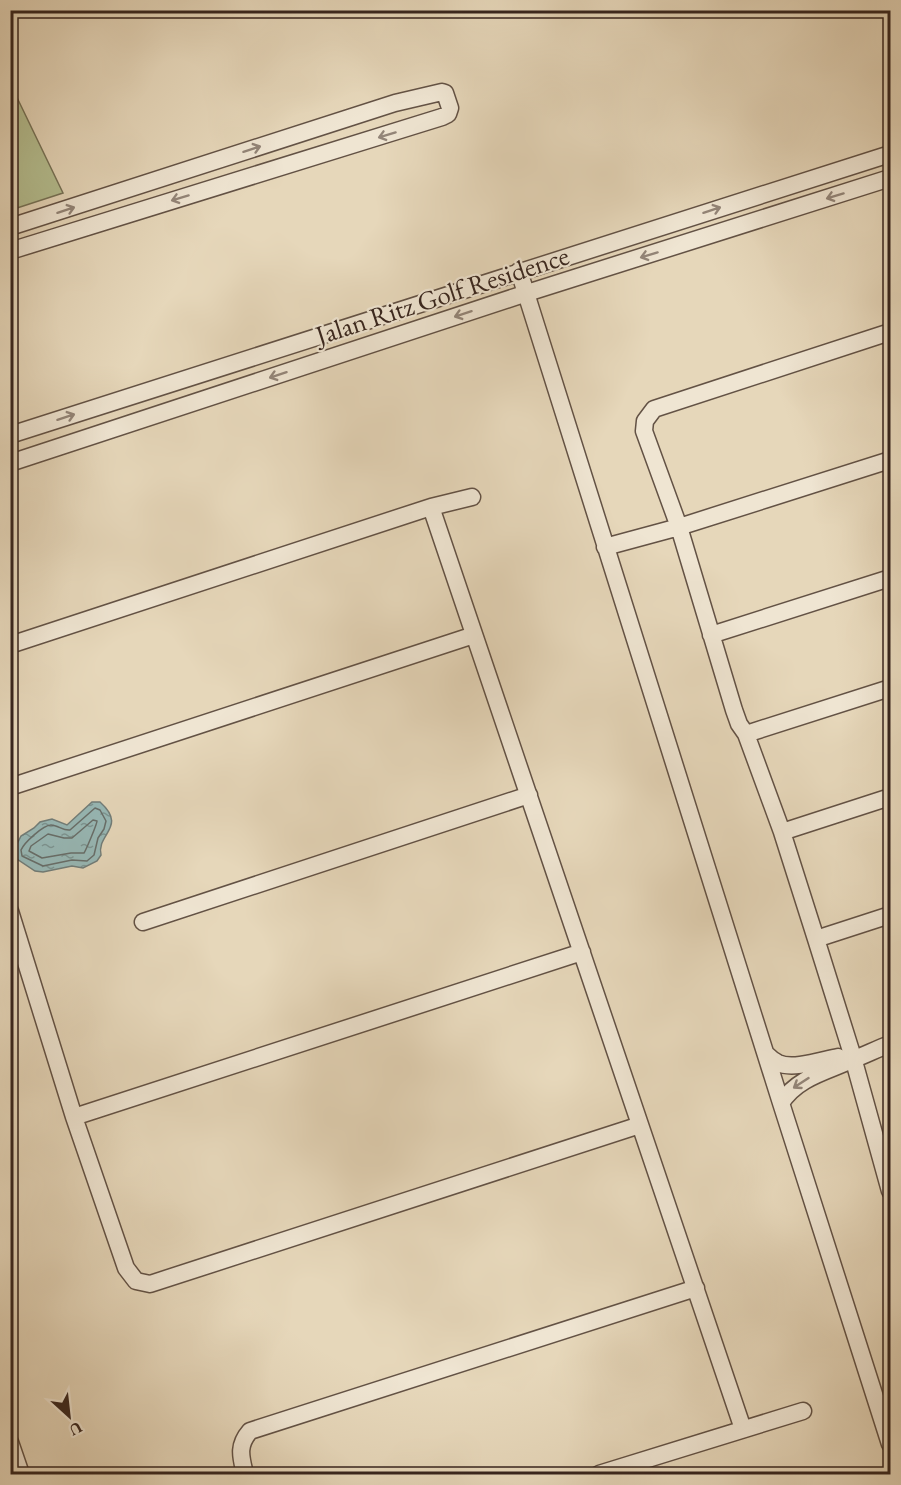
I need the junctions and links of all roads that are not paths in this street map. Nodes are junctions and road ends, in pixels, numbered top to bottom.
1 (891, 154) edge
2 (891, 178) edge
3 (10, 227) edge
4 (10, 251) edge
5 (519, 271) junction
6 (527, 293) junction
7 (891, 332) edge
8 (10, 435) edge
9 (891, 460) edge
10 (10, 463) edge
11 (472, 497) dead end
12 (431, 507) junction
13 (679, 527) junction
14 (605, 547) junction
15 (891, 578) edge
16 (474, 634) junction
17 (711, 636) junction
18 (10, 645) edge
19 (891, 688) edge
20 (746, 734) junction
21 (10, 787) edge
22 (529, 795) junction
23 (891, 797) edge
24 (782, 832) junction
25 (10, 911) edge
26 (891, 915) edge
27 (143, 922) dead end
28 (816, 939) junction
29 (582, 952) junction
30 (891, 1044) edge
31 (765, 1054) junction
32 (857, 1055) junction
33 (781, 1103) junction
34 (74, 1117) junction
35 (640, 1125) junction
36 (887, 1170) edge
37 (891, 1191) edge
38 (696, 1288) junction
39 (803, 1411) dead end
40 (743, 1430) junction
41 (10, 1442) edge
42 (891, 1444) edge
43 (21, 1474) edge
44 (245, 1474) edge
45 (599, 1474) edge

5 -> 1 street, Jalan Ritz Golf Residence
2 -> 6 street, Jalan Ritz Golf Residence
3 -> 4 street
5 - 6 street
8 -> 5 street, Jalan Ritz Golf Residence
6 -> 10 street, Jalan Ritz Golf Residence
6 - 14 street
7 - 13 street
9 - 13 street
11 - 12 street
12 - 16 street
12 - 18 street
13 - 14 street
13 - 17 street
14 - 31 street
15 - 17 street
16 - 21 street
16 - 22 street
17 - 20 street
19 - 20 street
20 - 24 street
22 - 27 street
22 - 29 street
23 - 24 street
24 - 28 street
25 - 34 street
26 - 28 street
28 - 32 street
29 - 34 street
29 - 35 street
30 - 32 street
31 - 32 street
31 - 33 street
32 -> 33 street
32 - 36 street
33 - 42 street
34 - 35 street
35 - 38 street
36 - 37 street
38 - 40 street
38 - 44 street
39 - 40 street
40 - 45 street
41 - 43 street

